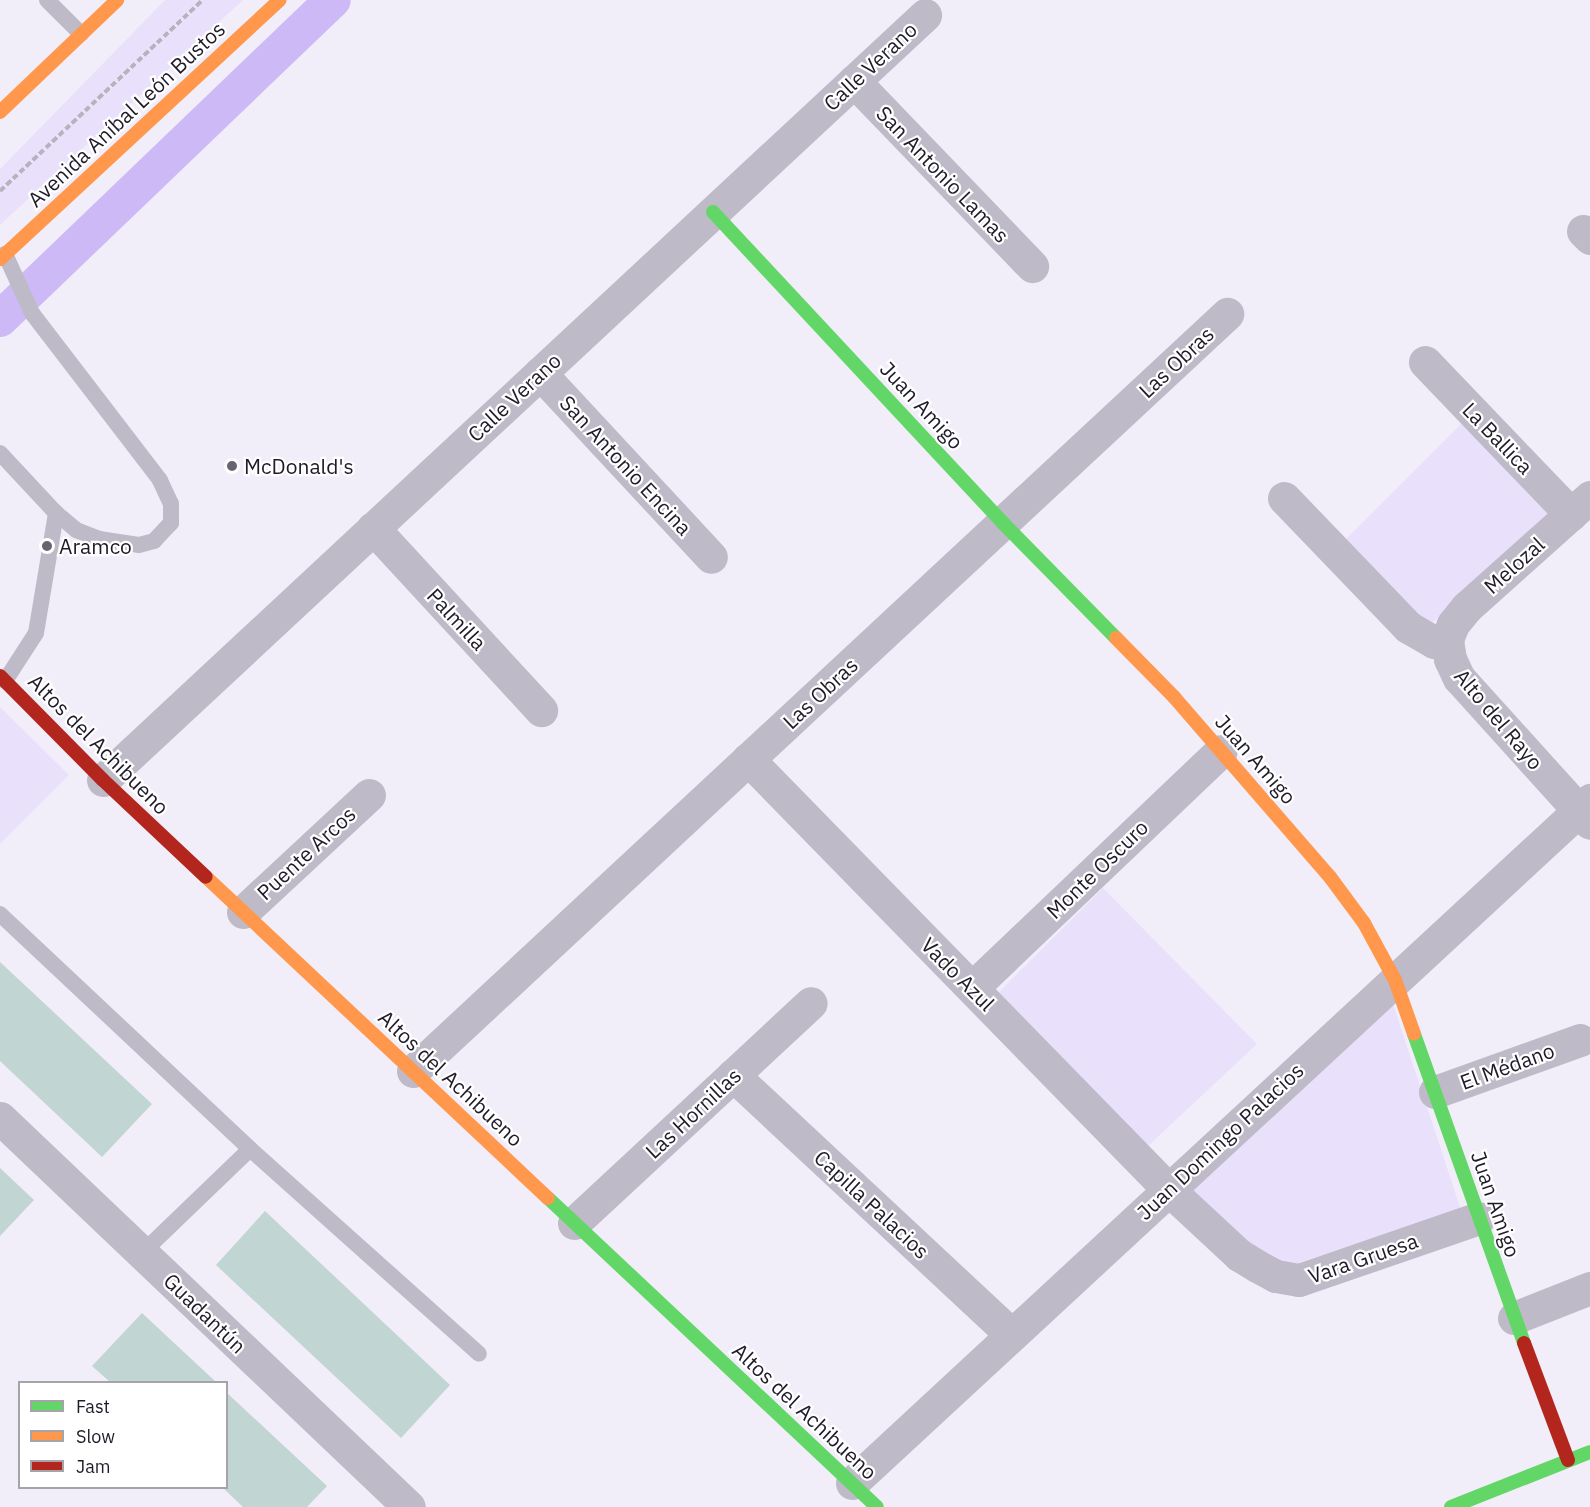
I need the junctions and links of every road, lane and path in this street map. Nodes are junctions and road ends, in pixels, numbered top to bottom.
1 (47, 0) edge
2 (117, 0) edge
3 (203, 0) edge
4 (280, 0) edge
5 (925, 15) dead end
6 (81, 34) junction
7 (854, 81) junction
8 (0, 112) edge
9 (0, 191) edge
10 (713, 212) junction
11 (3, 256) edge
12 (1032, 266) dead end
13 (1227, 314) dead end
14 (1425, 362) dead end
15 (540, 373) junction
16 (0, 453) edge
17 (1284, 498) dead end
18 (1580, 506) edge
19 (56, 513) junction
20 (1003, 523) junction
21 (373, 528) junction
22 (711, 557) dead end
23 (1447, 640) junction
24 (2, 678) edge
25 (541, 710) dead end
26 (1221, 751) junction
27 (748, 759) junction
28 (103, 780) junction
29 (369, 795) dead end
30 (1586, 811) edge
31 (243, 912) junction
32 (0, 914) edge
33 (1395, 980) junction
34 (973, 987) junction
35 (811, 1003) dead end
36 (1580, 1040) dead end
37 (413, 1071) junction
38 (733, 1075) junction
39 (1435, 1092) junction
40 (0, 1118) edge
41 (250, 1149) junction
42 (1168, 1189) junction
43 (1479, 1218) junction
44 (574, 1223) junction
45 (142, 1253) junction
46 (1590, 1288) edge
47 (1514, 1318) junction
48 (1011, 1334) junction
49 (479, 1354) dead end
50 (1590, 1452) edge
51 (1568, 1460) junction
52 (852, 1483) junction
53 (409, 1507) edge
54 (877, 1507) edge
55 (1451, 1507) edge

1 - 6 lane
2 - 6 street
3 - 9 path
4 - 11 street, Avenida Aníbal León Bustos
5 - 7 street, Calle Verano
6 - 8 street
7 - 10 street, Calle Verano
7 - 12 street, San Antonio Lamas
10 - 15 street, Calle Verano
10 - 20 street, Juan Amigo
11 - 19 lane
13 - 20 street, Las Obras
14 - 18 street, La Ballica
15 - 21 street, Calle Verano
15 - 22 street, San Antonio Encina
16 - 19 lane
17 - 23 street
18 - 23 street, Melozal
19 - 24 lane
20 - 26 street, Juan Amigo
20 - 27 street, Las Obras
21 - 25 street, Palmilla
21 - 28 street, Calle Verano
23 - 30 street, Alto del Rayo
24 - 28 street, Altos del Achibueno
26 - 33 street, Juan Amigo
26 - 34 street, Monte Oscuro
27 - 34 street, Vado Azul
27 - 37 street, Las Obras
28 - 31 street, Altos del Achibueno
29 - 31 street, Puente Arcos
30 - 33 street, Juan Domingo Palacios
31 - 37 street, Altos del Achibueno
32 - 41 lane
33 - 39 street, Juan Amigo
33 - 42 street, Juan Domingo Palacios
34 - 42 street, Vado Azul
35 - 38 street, Las Hornillas
36 - 39 street, El Médano
37 - 44 street, Altos del Achibueno
38 - 44 street, Las Hornillas
38 - 48 street, Capilla Palacios
39 - 43 street, Juan Amigo
40 - 45 street, Guadantún
41 - 45 lane
41 - 49 lane
42 - 43 street, Vara Gruesa
42 - 48 street, Juan Domingo Palacios
43 - 47 street, Juan Amigo
44 - 52 street, Altos del Achibueno
45 - 53 street, Guadantún
46 - 47 street
47 - 51 street, Juan Amigo
48 - 52 street, Juan Domingo Palacios
50 - 51 street
51 - 55 street
52 - 54 street, Altos del Achibueno

